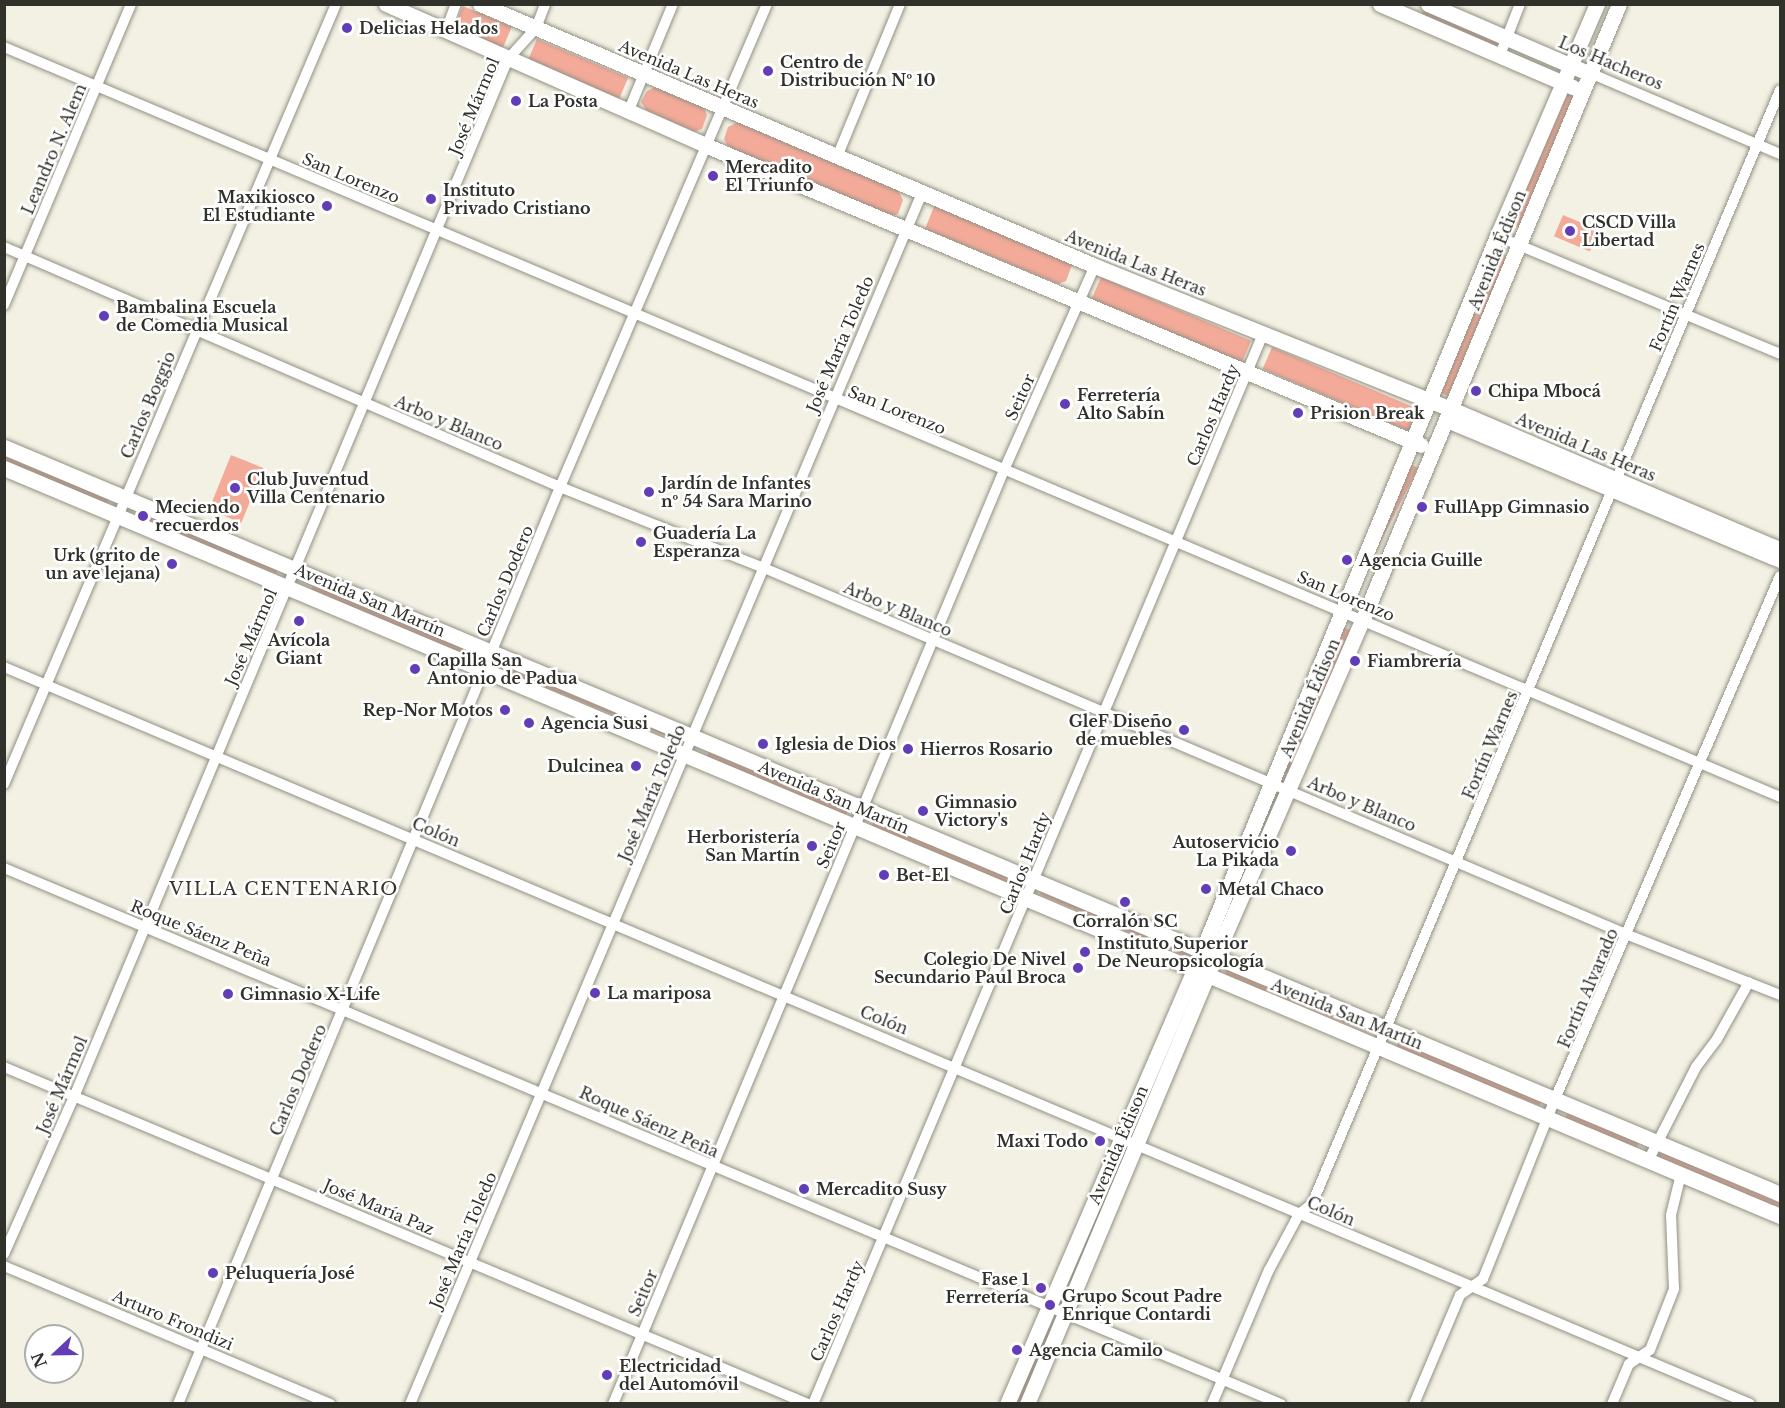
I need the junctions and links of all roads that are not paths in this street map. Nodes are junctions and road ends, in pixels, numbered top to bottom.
1 (131, 4) edge
2 (336, 4) edge
3 (386, 4) edge
4 (456, 4) edge
5 (480, 4) edge
6 (545, 4) edge
7 (673, 4) edge
8 (767, 4) edge
9 (900, 4) edge
10 (1380, 4) edge
11 (1428, 4) edge
12 (1520, 4) edge
13 (1598, 4) edge
14 (1619, 4) edge
15 (1404, 9) edge
16 (536, 28) junction
17 (446, 32) junction
18 (1507, 38) junction
19 (4, 46) edge
20 (1500, 55) junction
21 (508, 59) junction
22 (1572, 66) junction
23 (1590, 73) junction
24 (645, 74) junction
25 (1565, 83) junction
26 (96, 86) junction
27 (1780, 90) edge
28 (1582, 91) junction
29 (724, 109) junction
30 (629, 110) junction
31 (1757, 144) junction
32 (705, 145) junction
33 (1780, 154) edge
34 (837, 157) junction
35 (268, 159) junction
36 (922, 193) junction
37 (905, 230) junction
38 (439, 232) junction
39 (1497, 236) junction
40 (1518, 244) junction
41 (4, 247) edge
42 (26, 256) junction
43 (1095, 266) junction
44 (1079, 301) junction
45 (4, 305) edge
46 (1686, 314) junction
47 (634, 315) junction
48 (195, 333) junction
49 (1263, 334) junction
50 (1780, 354) edge
51 (1249, 370) junction
52 (833, 400) junction
53 (1430, 404) junction
54 (366, 405) junction
55 (1449, 415) junction
56 (1414, 442) junction
57 (4, 447) edge
58 (1434, 451) junction
59 (4, 468) edge
60 (1004, 470) junction
61 (1616, 485) junction
62 (560, 487) junction
63 (126, 496) junction
64 (119, 515) junction
65 (1176, 543) junction
66 (1780, 549) edge
67 (1780, 560) edge
68 (297, 568) junction
69 (764, 568) junction
70 (1780, 576) edge
71 (290, 585) junction
72 (1342, 610) junction
73 (1363, 619) junction
74 (934, 641) junction
75 (491, 654) junction
76 (4, 667) edge
77 (484, 669) junction
78 (45, 685) junction
79 (1530, 691) junction
80 (1104, 712) junction
81 (692, 737) junction
82 (216, 754) junction
83 (685, 754) junction
84 (1701, 764) junction
85 (1271, 783) junction
86 (4, 784) edge
87 (1290, 790) junction
88 (1780, 797) edge
89 (862, 809) junction
90 (856, 825) junction
91 (414, 839) junction
92 (1458, 861) junction
93 (4, 868) edge
94 (1034, 880) junction
95 (1026, 899) junction
96 (613, 924) junction
97 (145, 927) junction
98 (1628, 935) junction
99 (1208, 954) junction
100 (1201, 972) junction
101 (1749, 982) junction
102 (784, 995) junction
103 (1780, 995) edge
104 (344, 1008) junction
105 (1386, 1028) junction
106 (1379, 1046) junction
107 (957, 1066) junction
108 (4, 1067) edge
109 (543, 1092) junction
110 (74, 1097) junction
111 (1555, 1099) junction
112 (1548, 1117) junction
113 (1122, 1137) junction
114 (1656, 1142) junction
115 (1138, 1144) junction
116 (1649, 1159) junction
117 (713, 1166) junction
118 (1681, 1174) junction
119 (273, 1178) junction
120 (1780, 1194) edge
121 (1299, 1214) junction
122 (1780, 1216) edge
123 (885, 1240) junction
124 (4, 1254) edge
125 (470, 1262) junction
126 (4, 1266) edge
127 (1473, 1287) junction
128 (1049, 1308) junction
129 (1066, 1315) junction
130 (642, 1335) junction
131 (200, 1347) junction
132 (1639, 1357) junction
133 (1222, 1378) junction
134 (178, 1404) edge
135 (330, 1404) edge
136 (410, 1404) edge
137 (613, 1404) edge
138 (808, 1404) edge
139 (813, 1404) edge
140 (1007, 1404) edge
141 (1027, 1404) edge
142 (1212, 1404) edge
143 (1281, 1404) edge
144 (1414, 1404) edge
145 (1612, 1404) edge
146 (1750, 1404) edge

1 - 26 street, Leandro N. Alem
2 - 35 street, Carlos Boggio
3 - 17 main road
4 - 17 street
5 - 16 main road, Avenida Las Heras
6 - 16 street, José Mármol
7 - 24 street
8 - 29 street, Carlos Dodero
9 - 34 street
10 - 15 main road
11 - 18 main road, Los Hacheros
12 - 18 street
13 - 22 main road, Avenida Édison
14 - 23 main road, Avenida Édison
15 - 20 main road
16 - 21 street, José Mármol
16 - 24 main road, Avenida Las Heras
17 - 21 main road
18 - 20 street
18 - 22 main road, Los Hacheros
19 - 26 street, San Lorenzo
20 - 25 main road
21 - 30 main road
21 - 38 street, José Mármol
22 - 23 main road, Los Hacheros
22 - 25 main road, Avenida Édison
23 - 28 main road, Avenida Édison
23 - 31 street, Los Hacheros
24 - 29 main road, Avenida Las Heras
24 - 30 street
25 - 28 main road
25 - 39 main road, Avenida Édison
26 - 35 street, San Lorenzo
26 - 42 street, Leandro N. Alem
27 - 31 street, Fortín Warnes
28 - 40 main road, Avenida Édison
29 - 32 street, Carlos Dodero
29 - 34 main road, Avenida Las Heras
30 - 32 main road
31 - 33 street, Los Hacheros
31 - 46 street, Fortín Warnes
32 - 37 main road
32 - 47 street, Carlos Dodero
34 - 36 main road, Avenida Las Heras
35 - 38 street, San Lorenzo
35 - 48 street, Carlos Boggio
36 - 37 street, José María Toledo
36 - 43 main road, Avenida Las Heras
37 - 44 main road
37 - 52 street, José María Toledo
38 - 47 street, San Lorenzo
38 - 54 street, José Mármol
39 - 40 street
39 - 53 main road, Avenida Édison
40 - 46 street
40 - 55 main road, Avenida Édison
41 - 42 street, Arbo y Blanco
42 - 45 street, Leandro N. Alem
42 - 48 street, Arbo y Blanco
43 - 44 street, Seitor
43 - 49 main road, Avenida Las Heras
44 - 51 main road
44 - 60 street, Seitor
46 - 50 street
46 - 61 street, Fortín Warnes
47 - 52 street, San Lorenzo
47 - 62 street, Carlos Dodero
48 - 54 street, Arbo y Blanco
48 - 63 street, Carlos Boggio
49 - 51 street, Carlos Hardy
49 - 53 main road, Avenida Las Heras
51 - 56 main road
51 - 65 street, Carlos Hardy
52 - 60 street, San Lorenzo
52 - 69 street, José María Toledo
53 - 55 main road, Avenida Las Heras
53 - 56 main road, Avenida Édison
54 - 62 street, Arbo y Blanco
54 - 68 street, José Mármol
55 - 58 main road, Avenida Édison
55 - 61 main road, Avenida Las Heras
56 - 58 main road
56 - 72 main road, Avenida Édison
57 - 63 main road, Avenida San Martín
58 - 73 main road, Avenida Édison
59 - 64 main road, Avenida San Martín
60 - 65 street, San Lorenzo
60 - 74 street, Seitor
61 - 66 main road, Avenida Las Heras
61 - 67 main road, Avenida Las Heras
61 - 79 street, Fortín Warnes
62 - 69 street, Arbo y Blanco
62 - 75 street, Carlos Dodero
63 - 64 street, Carlos Boggio
63 - 68 main road, Avenida San Martín
64 - 71 main road, Avenida San Martín
64 - 78 street, Carlos Boggio
65 - 72 street, San Lorenzo
65 - 80 street, Carlos Hardy
68 - 71 street, José Mármol
68 - 75 main road, Avenida San Martín
69 - 74 street, Arbo y Blanco
69 - 81 street, José María Toledo
70 - 84 street, Fortín Alvarado
71 - 77 main road, Avenida San Martín
71 - 82 street, José Mármol
72 - 73 street, San Lorenzo
72 - 85 main road, Avenida Édison
73 - 79 street, San Lorenzo
73 - 87 main road, Avenida Édison
74 - 80 street, Arbo y Blanco
74 - 89 street, Seitor
75 - 77 street, Carlos Dodero
75 - 81 main road, Avenida San Martín
76 - 78 street, Colón
77 - 83 main road, Avenida San Martín
77 - 91 street, Carlos Dodero
78 - 82 street, Colón
78 - 86 street, Carlos Boggio
79 - 84 street, San Lorenzo
79 - 92 street, Fortín Warnes
80 - 85 street, Arbo y Blanco
80 - 94 street, Carlos Hardy
81 - 83 street, José María Toledo
81 - 89 main road, Avenida San Martín
82 - 91 street, Colón
82 - 97 street, José Mármol
83 - 90 main road, Avenida San Martín
83 - 96 street, José María Toledo
84 - 88 street, San Lorenzo
84 - 98 street, Fortín Alvarado
85 - 87 street, Arbo y Blanco
85 - 99 main road, Avenida Édison
87 - 92 street, Arbo y Blanco
87 - 99 main road, Avenida Édison
89 - 90 street, Seitor
89 - 94 main road, Avenida San Martín
90 - 95 main road, Avenida San Martín
90 - 102 street, Seitor
91 - 96 street, Colón
91 - 104 street, Carlos Dodero
92 - 98 street, Arbo y Blanco
92 - 105 street, Fortín Warnes
93 - 97 street, Roque Sáenz Peña
94 - 95 street, Carlos Hardy
94 - 99 main road, Avenida San Martín
95 - 100 main road, Avenida San Martín
95 - 107 street, Carlos Hardy
96 - 102 street, Colón
96 - 109 street, José María Toledo
97 - 104 street, Roque Sáenz Peña
97 - 110 street, José Mármol
98 - 101 street, Arbo y Blanco
98 - 111 street, Fortín Alvarado
99 - 100 main road, Avenida Édison
99 - 105 main road, Avenida San Martín
100 - 106 main road, Avenida San Martín
100 - 113 main road, Avenida Édison
100 - 115 main road, Avenida Édison
101 - 103 street, Arbo y Blanco
101 - 114 street
102 - 107 street, Colón
102 - 117 street, Seitor
104 - 109 street, Roque Sáenz Peña
104 - 119 street, Carlos Dodero
105 - 106 street, Fortín Warnes
105 - 111 main road, Avenida San Martín
106 - 112 main road, Avenida San Martín
106 - 121 street, Fortín Warnes
107 - 113 street, Colón
107 - 123 street, Carlos Hardy
108 - 110 street, José María Paz
109 - 117 street, Roque Sáenz Peña
109 - 125 street, José María Toledo
110 - 119 street, José María Paz
110 - 124 street, José Mármol
111 - 112 street, Fortín Alvarado
111 - 114 main road, Avenida San Martín
112 - 116 main road, Avenida San Martín
112 - 127 street, Fortín Alvarado
113 - 115 street, Colón
113 - 128 main road, Avenida Édison
114 - 116 street
114 - 120 main road, Avenida San Martín
115 - 121 street, Colón
115 - 129 main road, Avenida Édison
116 - 118 main road, Avenida San Martín
117 - 123 street, Roque Sáenz Peña
117 - 130 street, Seitor
118 - 122 main road, Avenida San Martín
118 - 132 street
119 - 125 street, José María Paz
119 - 131 street, Carlos Dodero
121 - 127 street, Colón
121 - 133 street, Fortín Warnes
123 - 128 street, Roque Sáenz Peña
123 - 139 street, Carlos Hardy
125 - 130 street, José María Paz
125 - 136 street, José María Toledo
126 - 131 street, Arturo Frondizi
127 - 132 street, Colón
127 - 144 street, Fortín Alvarado
128 - 129 street, Roque Sáenz Peña
128 - 140 main road, Avenida Édison
129 - 133 street, Roque Sáenz Peña
129 - 141 main road, Avenida Édison
130 - 137 street, Seitor
130 - 138 street, José María Paz
131 - 134 street, Carlos Dodero
131 - 135 street, Arturo Frondizi
132 - 145 street
132 - 146 street, Colón
133 - 142 street, Fortín Warnes
133 - 143 street, Roque Sáenz Peña

